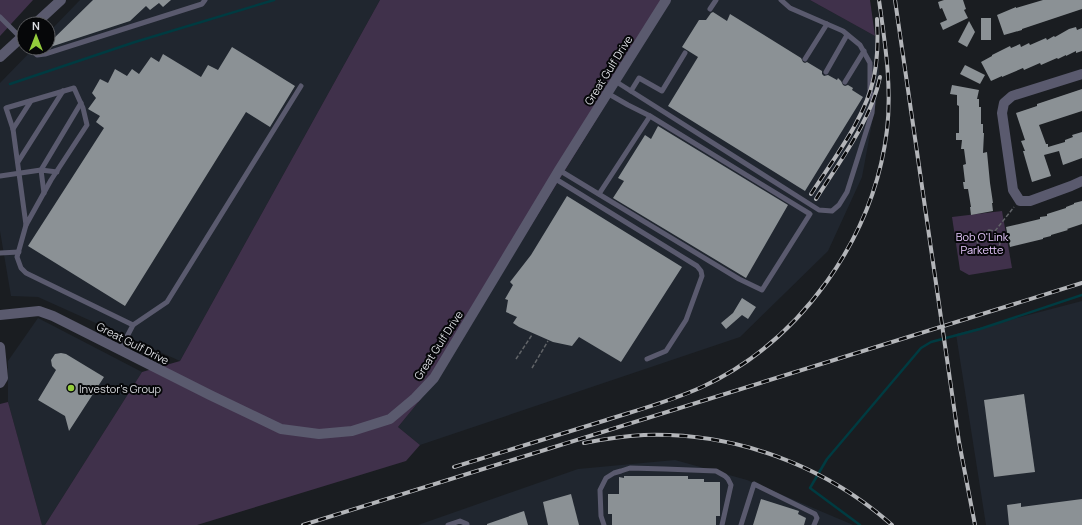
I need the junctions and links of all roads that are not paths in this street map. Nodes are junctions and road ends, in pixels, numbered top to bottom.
1 (61, 0) edge
2 (206, 0) edge
3 (666, 0) edge
4 (716, 0) edge
5 (781, 0) edge
6 (710, 10) dead end
7 (44, 16) edge
8 (0, 17) edge
9 (827, 24) junction
10 (16, 32) edge
11 (848, 35) junction
12 (16, 44) edge
13 (56, 50) edge
14 (864, 51) junction
15 (685, 53) dead end
16 (0, 58) edge
17 (805, 59) dead end
18 (826, 72) dead end
19 (1082, 74) edge
20 (615, 81) junction
21 (845, 82) dead end
22 (301, 86) dead end
23 (63, 91) junction
24 (631, 91) junction
25 (608, 93) junction
26 (31, 101) junction
27 (81, 103) junction
28 (650, 116) junction
29 (13, 129) junction
30 (18, 162) junction
31 (41, 170) junction
32 (57, 172) junction
33 (19, 174) junction
34 (557, 174) junction
35 (0, 176) edge
36 (1082, 181) edge
37 (44, 193) junction
38 (600, 194) junction
39 (26, 225) junction
40 (19, 252) junction
41 (0, 253) edge
42 (0, 315) edge
43 (133, 325) junction
44 (0, 347) edge
45 (120, 350) junction
46 (647, 358) dead end
47 (0, 383) edge
48 (448, 525) edge
49 (467, 525) edge
50 (604, 525) edge
51 (722, 525) edge
52 (741, 525) edge
53 (814, 525) edge

1 - 7 street
2 - 13 lane
3 - 20 street, Great Gulf Drive
4 - 6 lane
5 - 9 lane
8 - 10 lane
9 - 11 lane
9 - 17 lane
11 - 14 lane
11 - 18 lane
12 - 16 street
14 - 21 lane
14 - 24 lane
15 - 24 lane
19 - 36 street
20 - 24 lane
20 - 25 street, Great Gulf Drive
22 - 43 lane
23 - 26 lane
23 - 27 lane
23 - 30 lane
25 - 28 lane
25 - 34 street, Great Gulf Drive
26 - 29 lane
26 - 29 lane
27 - 31 lane
27 - 32 lane
28 - 38 lane
28 - 38 lane
29 - 30 lane
30 - 33 lane
31 - 32 lane
31 - 33 lane
31 - 37 lane
32 - 37 lane
33 - 35 lane
33 - 39 lane
34 - 38 lane
34 - 45 street, Great Gulf Drive
34 - 46 lane
37 - 39 lane
39 - 40 lane
40 - 41 lane
40 - 43 lane
42 - 45 street, Great Gulf Drive
43 - 45 lane
44 - 47 street
48 - 49 lane
50 - 51 lane
52 - 53 lane

